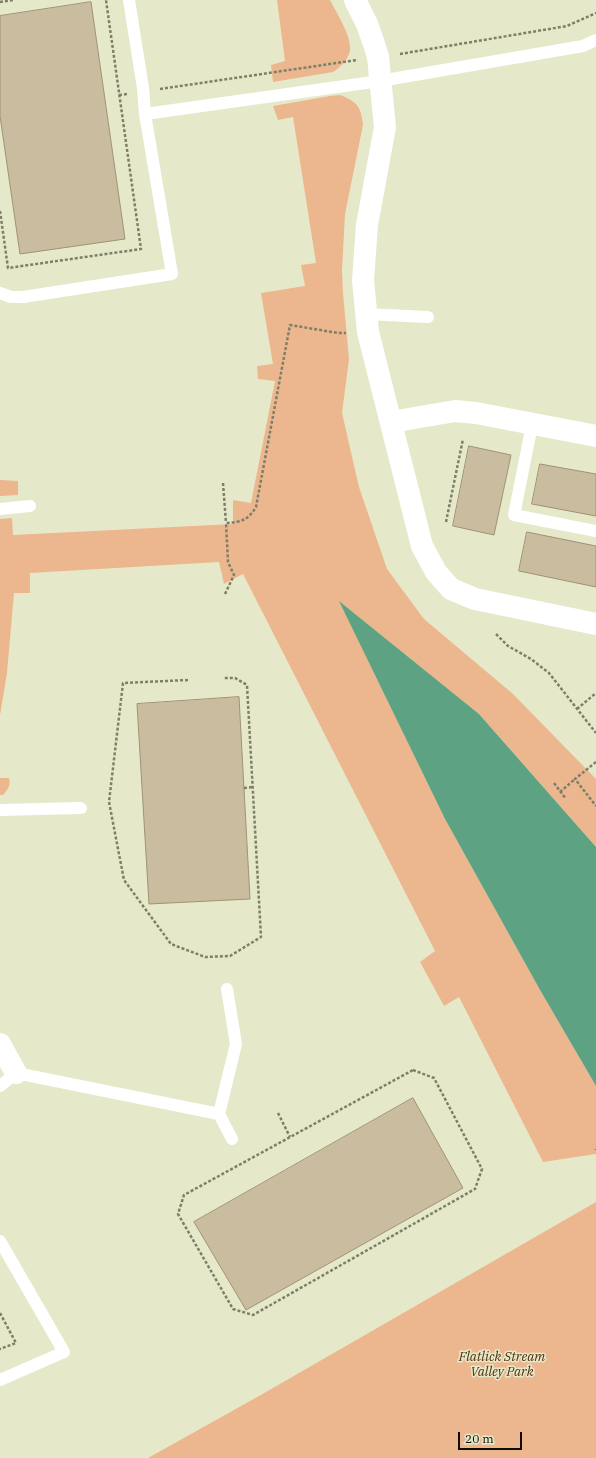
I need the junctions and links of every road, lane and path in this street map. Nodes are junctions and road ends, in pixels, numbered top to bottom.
1 (13, 0) edge
2 (106, 0) edge
3 (129, 0) edge
4 (355, 0) edge
5 (0, 2) edge
6 (596, 40) edge
7 (380, 81) junction
8 (145, 114) junction
9 (0, 210) edge
10 (0, 293) edge
11 (366, 314) junction
12 (428, 317) dead end
13 (347, 333) dead end
14 (391, 422) junction
15 (532, 425) junction
16 (596, 436) edge
17 (463, 439) dead end
18 (223, 483) dead end
19 (30, 506) dead end
20 (0, 509) edge
21 (446, 522) dead end
22 (226, 523) junction
23 (596, 531) edge
24 (225, 594) dead end
25 (596, 624) edge
26 (496, 634) dead end
27 (223, 678) dead end
28 (188, 680) dead end
29 (596, 693) edge
30 (577, 709) junction
31 (596, 732) edge
32 (596, 762) edge
33 (575, 780) junction
34 (554, 783) dead end
35 (253, 787) junction
36 (244, 788) dead end
37 (560, 792) junction
38 (566, 799) dead end
39 (596, 806) edge
40 (81, 808) dead end
41 (0, 810) edge
42 (227, 989) dead end
43 (0, 1044) edge
44 (8, 1080) edge
45 (278, 1113) dead end
46 (219, 1114) junction
47 (290, 1137) junction
48 (232, 1139) dead end
49 (0, 1241) edge
50 (0, 1313) edge
51 (0, 1349) edge
52 (0, 1380) edge

1 - 5 path
2 - 9 path
3 - 8 lane
4 - 7 street
6 - 7 lane
7 - 8 lane
7 - 11 street
8 - 10 lane
11 - 12 lane
11 - 14 street
13 - 22 path
14 - 15 street
14 - 25 street
15 - 16 street
15 - 23 lane
17 - 21 path
18 - 22 path
19 - 20 lane
22 - 24 path
26 - 30 path
27 - 35 path
28 - 35 path
29 - 30 path
30 - 31 path
32 - 33 path
33 - 37 path
33 - 39 path
34 - 37 path
35 - 36 path
37 - 38 path
40 - 41 lane
42 - 46 lane
43 - 44 street
44 - 46 lane
45 - 47 path
46 - 48 lane
47 - 47 path
49 - 52 lane
50 - 51 path

